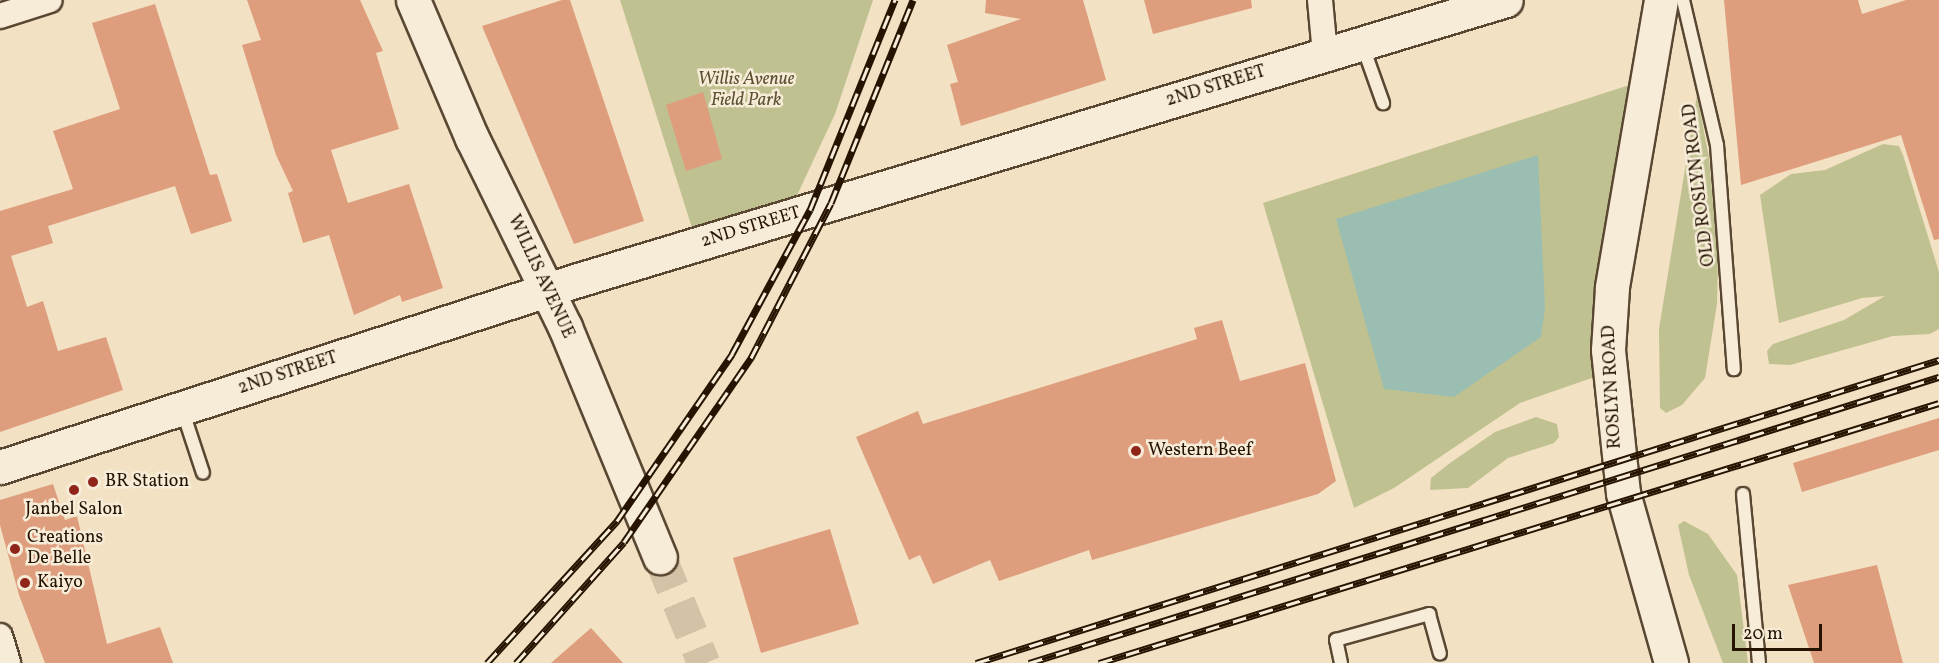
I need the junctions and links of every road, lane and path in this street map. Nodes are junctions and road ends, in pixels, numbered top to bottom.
1 (50, 0) edge
2 (413, 0) edge
3 (1320, 0) edge
4 (1506, 0) edge
5 (1661, 0) edge
6 (1683, 0) edge
7 (0, 16) edge
8 (1362, 43) junction
9 (1325, 54) junction
10 (1383, 103) dead end
11 (548, 289) junction
12 (1734, 369) dead end
13 (182, 409) junction
14 (0, 467) edge
15 (203, 473) dead end
16 (1743, 494) dead end
17 (660, 557) tunnel mouth
18 (0, 636) edge
19 (1440, 654) dead end
20 (8, 663) edge
21 (1341, 663) edge
22 (1671, 663) edge
23 (1759, 663) edge

1 - 7 street
2 - 11 street, WILLIS AVENUE
3 - 9 street
4 - 8 street, 2ND STREET
5 - 22 street, ROSLYN ROAD
6 - 12 lane, OLD ROSLYN ROAD
8 - 9 street, 2ND STREET
8 - 10 lane
9 - 11 street, 2ND STREET
11 - 13 street, 2ND STREET
11 - 17 street, WILLIS AVENUE
13 - 14 street, 2ND STREET
13 - 15 lane
16 - 23 lane
18 - 20 street
19 - 21 lane

